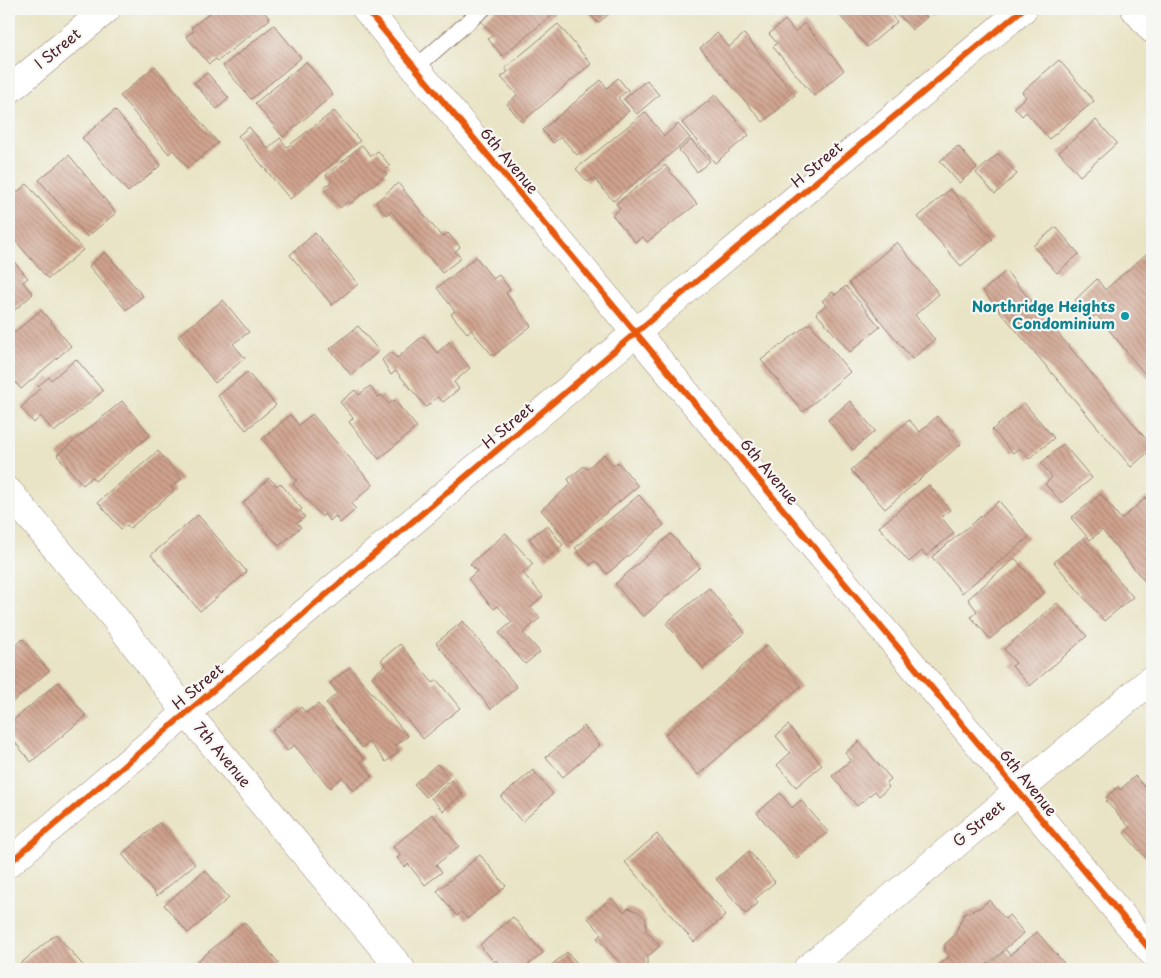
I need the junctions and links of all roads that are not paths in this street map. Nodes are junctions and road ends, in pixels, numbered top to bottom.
1 (107, 9) edge
2 (366, 9) edge
3 (483, 9) edge
4 (1024, 9) edge
5 (1135, 9) edge
6 (1152, 29) edge
7 (415, 68) junction
8 (9, 90) edge
9 (636, 334) junction
10 (9, 492) edge
11 (1152, 679) edge
12 (187, 713) junction
13 (1018, 791) junction
14 (9, 863) edge
15 (1152, 952) edge
16 (401, 969) edge
17 (807, 969) edge

1 - 8 street, I Street
2 - 7 street, 6th Avenue
3 - 7 lane
4 - 9 street, H Street
5 - 6 street
7 - 9 street, 6th Avenue
9 - 12 street, H Street
9 - 13 street, 6th Avenue
10 - 12 street, 7th Avenue
11 - 13 street, G Street
12 - 14 street, H Street
12 - 16 street, 7th Avenue
13 - 15 street, 6th Avenue
13 - 17 street, G Street

